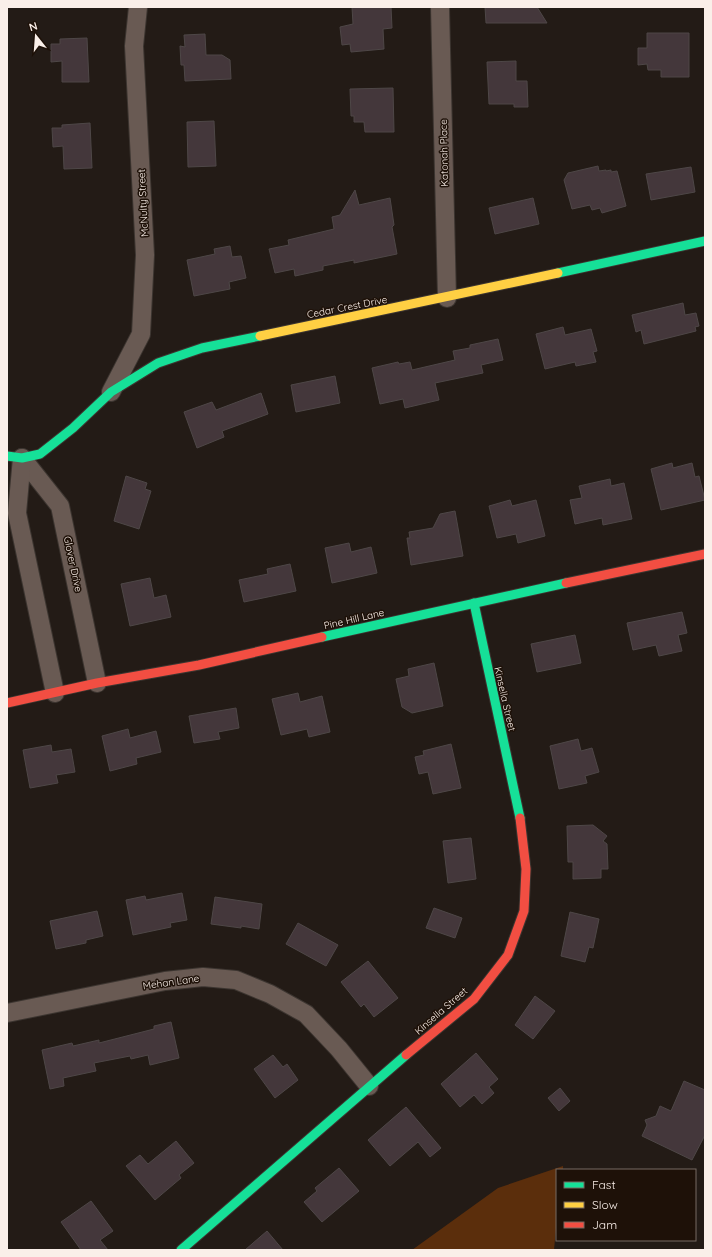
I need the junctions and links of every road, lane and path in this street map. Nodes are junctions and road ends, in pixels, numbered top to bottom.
1 (138, 7) edge
2 (440, 7) edge
3 (705, 241) edge
4 (447, 298) junction
5 (111, 392) junction
6 (15, 457) edge
7 (705, 554) edge
8 (474, 603) junction
9 (96, 683) junction
10 (55, 693) junction
11 (7, 703) edge
12 (7, 1013) edge
13 (369, 1086) junction
14 (181, 1250) edge

1 - 5 street, McNulty Street
2 - 4 street, Katonah Place
3 - 4 street, Cedar Crest Drive
4 - 5 street, Cedar Crest Drive
5 - 6 street, Cedar Crest Drive
6 - 9 street, Glover Drive
6 - 10 street
7 - 8 street, Pine Hill Lane
8 - 9 street, Pine Hill Lane
8 - 13 street, Kinsella Street
9 - 10 street, Pine Hill Lane
10 - 11 street, Pine Hill Lane
12 - 13 street, Mehan Lane
13 - 14 street, Kinsella Street

